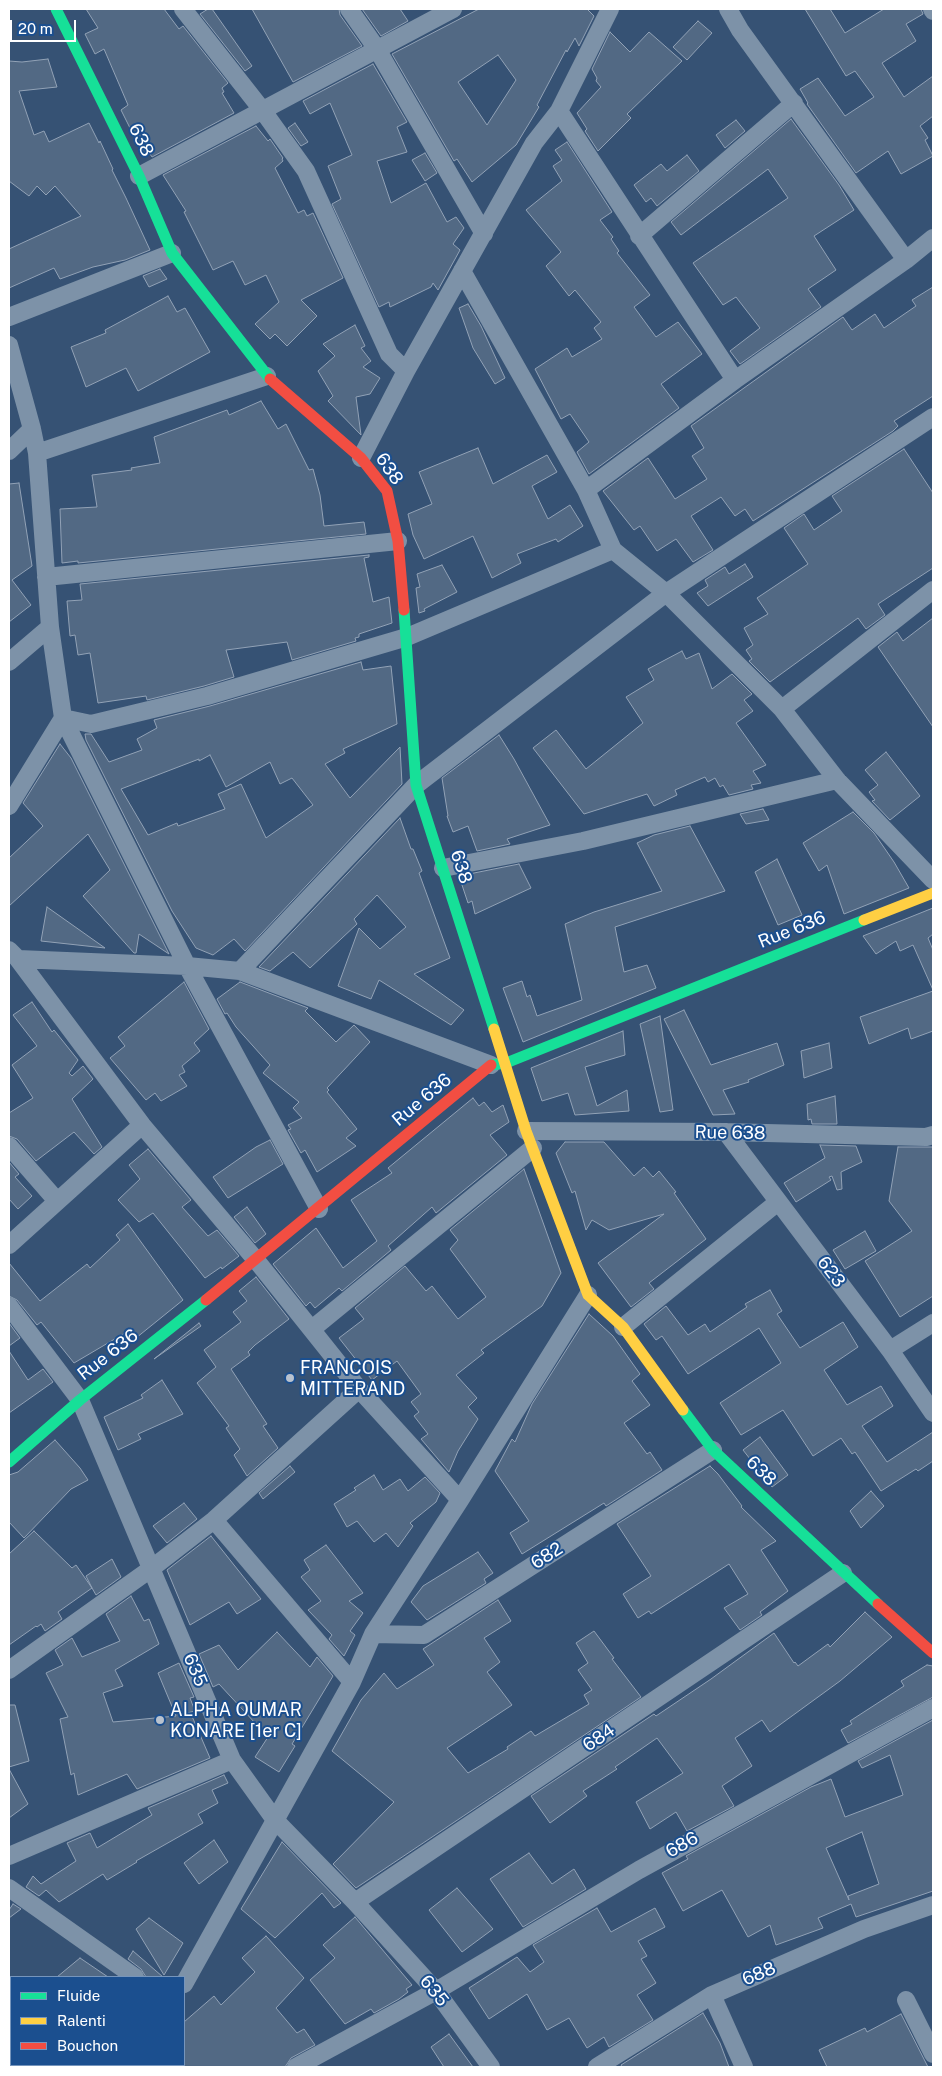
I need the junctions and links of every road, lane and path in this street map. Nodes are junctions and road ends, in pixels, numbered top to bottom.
1 (56, 9) edge
2 (183, 9) edge
3 (350, 9) edge
4 (453, 9) edge
5 (610, 9) edge
6 (728, 9) edge
7 (377, 48) junction
8 (794, 103) junction
9 (263, 111) junction
10 (559, 111) junction
11 (139, 176) junction
12 (484, 234) junction
13 (639, 236) junction
14 (933, 238) edge
15 (172, 253) junction
16 (906, 260) junction
17 (462, 271) junction
18 (9, 318) edge
19 (9, 345) edge
20 (406, 372) junction
21 (267, 376) junction
22 (735, 380) junction
23 (933, 417) edge
24 (32, 429) junction
25 (9, 451) edge
26 (37, 453) junction
27 (361, 458) junction
28 (586, 490) junction
29 (398, 541) junction
30 (613, 550) junction
31 (46, 576) junction
32 (933, 590) edge
33 (666, 593) junction
34 (50, 627) junction
35 (407, 637) junction
36 (9, 662) edge
37 (782, 709) junction
38 (63, 718) junction
39 (837, 780) junction
40 (416, 785) junction
41 (9, 806) edge
42 (443, 868) junction
43 (933, 880) edge
44 (933, 893) edge
45 (13, 954) edge
46 (187, 966) junction
47 (240, 971) junction
48 (498, 1064) junction
49 (142, 1125) junction
50 (526, 1131) junction
51 (726, 1132) junction
52 (933, 1135) edge
53 (9, 1146) edge
54 (533, 1148) junction
55 (57, 1201) junction
56 (778, 1202) junction
57 (319, 1209) junction
58 (9, 1245) edge
59 (256, 1260) junction
60 (588, 1295) junction
61 (9, 1306) edge
62 (933, 1323) edge
63 (623, 1327) junction
64 (312, 1329) junction
65 (890, 1350) junction
66 (359, 1389) junction
67 (80, 1400) junction
68 (933, 1413) edge
69 (714, 1450) junction
70 (9, 1462) edge
71 (460, 1500) junction
72 (214, 1520) junction
73 (152, 1568) junction
74 (843, 1573) junction
75 (373, 1634) junction
76 (933, 1653) edge
77 (9, 1670) edge
78 (352, 1682) junction
79 (933, 1708) edge
80 (232, 1760) junction
81 (275, 1820) junction
82 (9, 1856) edge
83 (9, 1888) edge
84 (355, 1902) junction
85 (933, 1905) edge
86 (134, 1976) edge
87 (185, 1982) edge
88 (436, 1991) junction
89 (712, 1995) junction
90 (906, 2000) dead end
91 (933, 2054) edge
92 (296, 2067) edge
93 (491, 2067) edge
94 (597, 2067) edge
95 (744, 2067) edge

1 - 11 street, 638
2 - 9 street
3 - 7 street
4 - 7 street
5 - 10 street
6 - 8 street
7 - 9 street
7 - 12 street
8 - 13 street
8 - 16 street
9 - 11 street
9 - 20 street
10 - 12 street
10 - 13 street
11 - 15 street, 638
12 - 17 street
13 - 22 street
14 - 16 street
15 - 18 street
15 - 21 street, 638
16 - 22 street
17 - 20 street
17 - 28 street
19 - 24 street
20 - 27 street
21 - 26 street
21 - 27 street, 638
22 - 28 street
23 - 33 street
24 - 25 street
24 - 26 street
26 - 31 street
27 - 29 street, 638
28 - 30 street
29 - 31 street
29 - 35 street, 638
30 - 33 street
30 - 35 street
31 - 34 street
32 - 37 street
33 - 37 street
33 - 40 street
34 - 36 street
34 - 38 street
35 - 38 street
35 - 40 street, 638
37 - 39 street
38 - 41 street
38 - 46 street
39 - 42 street
39 - 43 street
40 - 42 street, 638
40 - 47 street
42 - 48 street, 638
44 - 48 street, Rue 636
45 - 46 street
45 - 49 street
46 - 47 street
46 - 57 street
47 - 48 street
48 - 50 street, 638
48 - 57 street, Rue 636
49 - 55 street
49 - 59 street
50 - 51 street, Rue 638
50 - 54 street, 638
51 - 52 street, Rue 638
51 - 56 street, 623
53 - 55 street
54 - 60 street, 638
54 - 64 street
55 - 58 street
56 - 63 street
56 - 65 street, 623
57 - 59 street, Rue 636
59 - 64 street
59 - 67 street, Rue 636
60 - 63 street, 638
60 - 71 street
61 - 67 street, 635
62 - 65 street
63 - 69 street, 638
64 - 66 street
65 - 68 street, 623
66 - 71 street
66 - 72 street
67 - 70 street, Rue 636
67 - 73 street, 635
69 - 74 street, 638
69 - 75 street, 682
71 - 75 street
72 - 73 street
72 - 78 street
73 - 77 street
73 - 80 street, 635
74 - 76 street, 638
74 - 84 street, 684
75 - 78 street
78 - 81 street
79 - 88 street, 686
80 - 81 street, 635
80 - 82 street
81 - 84 street, 635
81 - 87 street
83 - 86 street
84 - 88 street, 635
85 - 89 street, 688
88 - 92 street, 686
88 - 93 street, 635
89 - 94 street, 688
89 - 95 street
90 - 91 street

